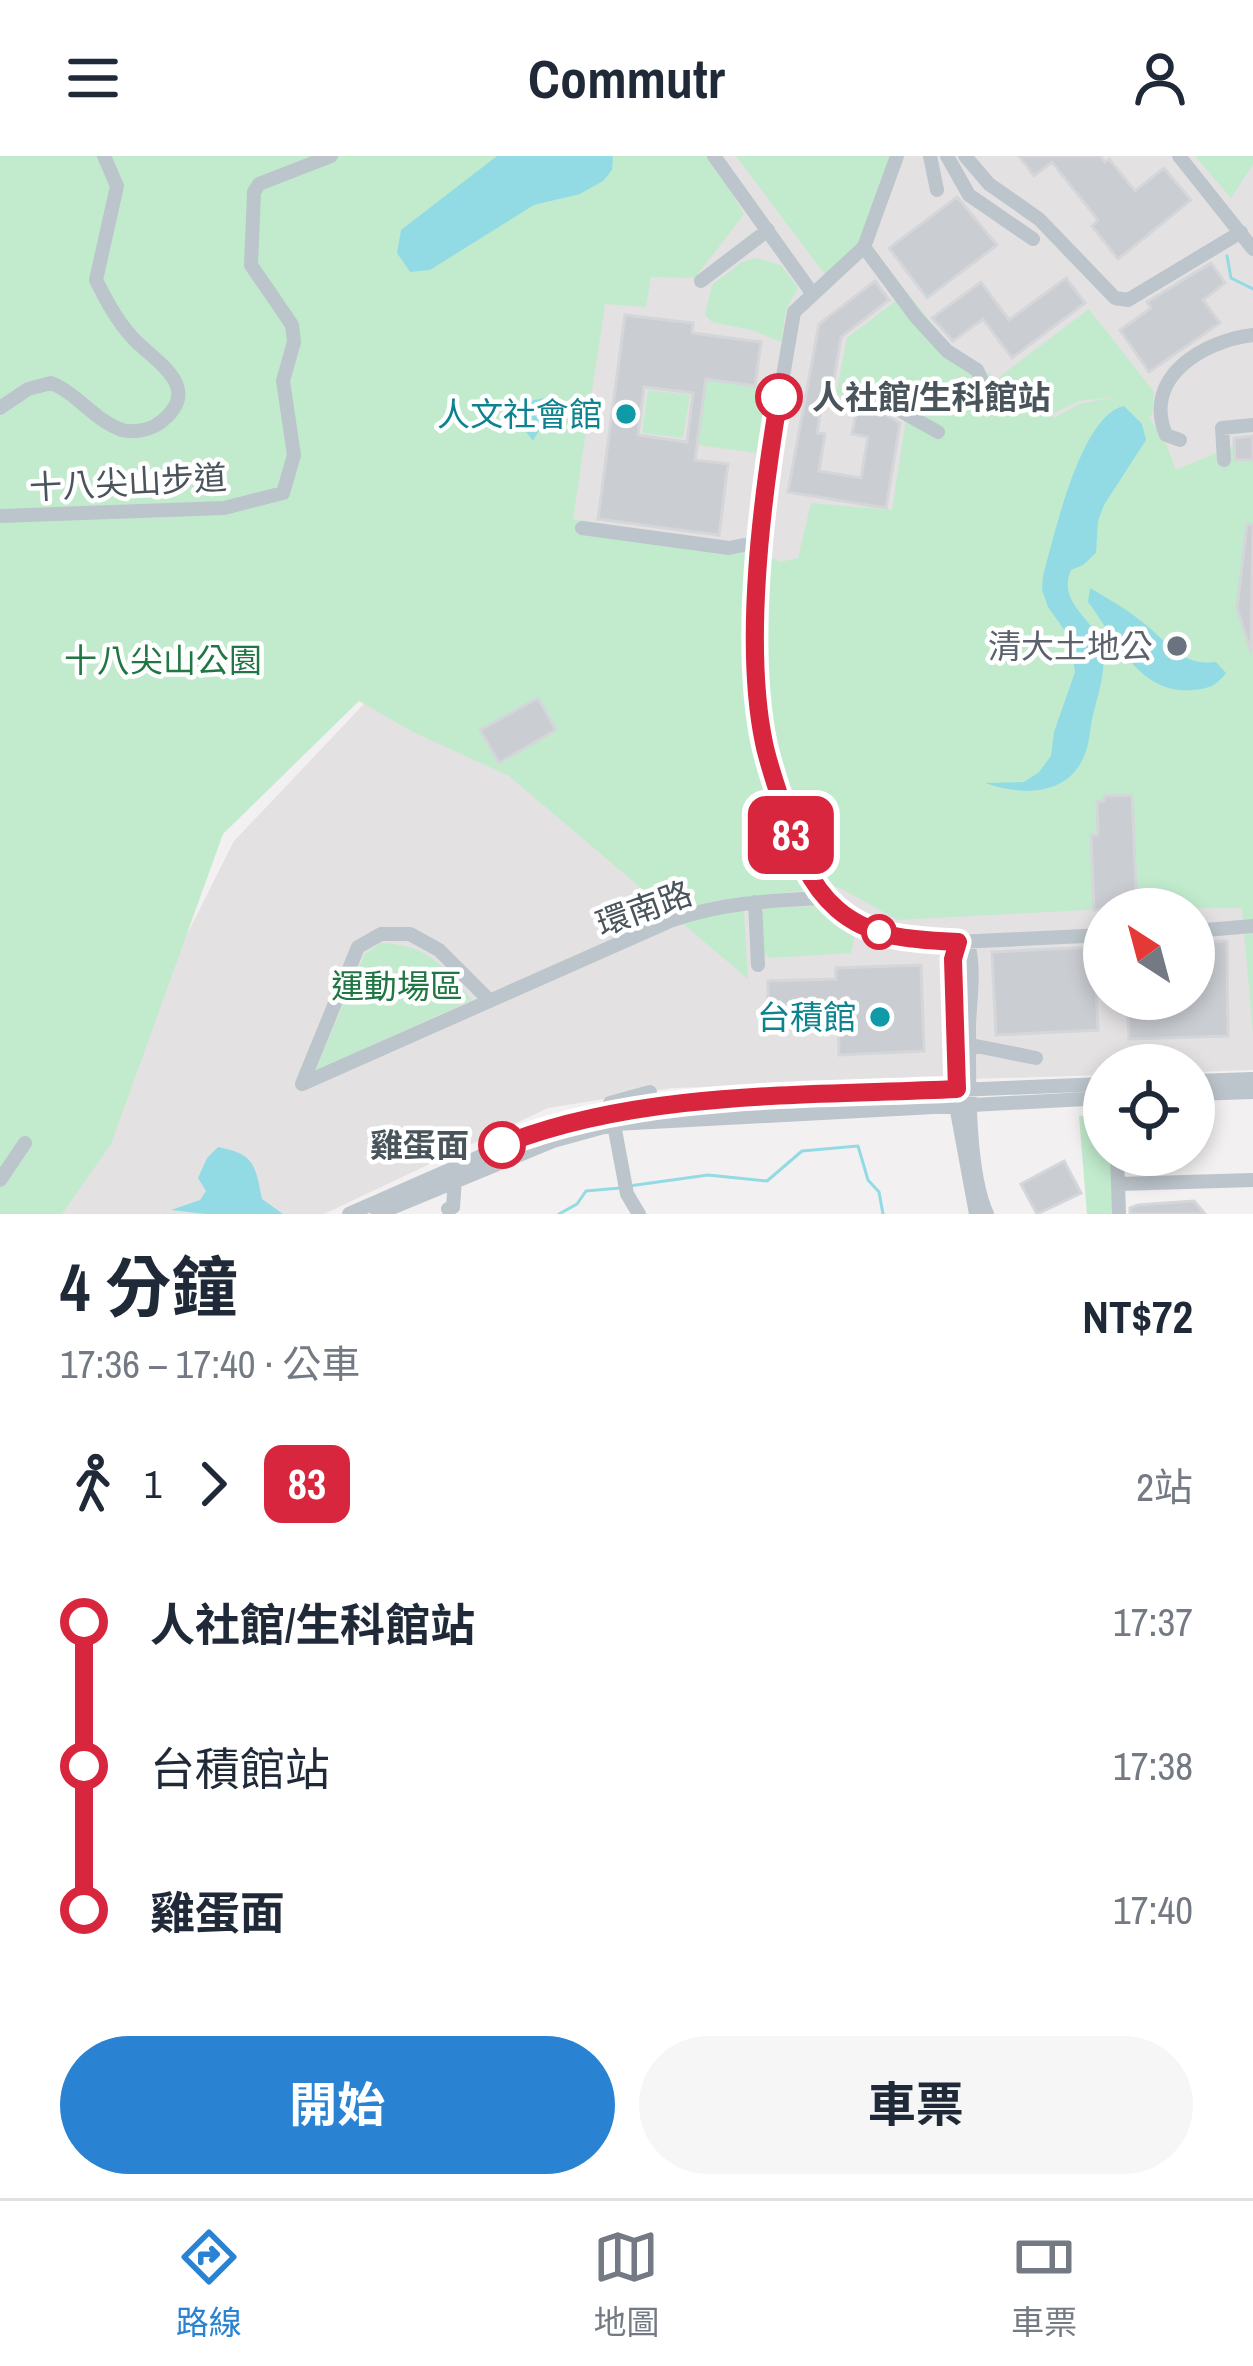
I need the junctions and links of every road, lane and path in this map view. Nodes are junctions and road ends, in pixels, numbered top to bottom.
1 (104, 156) edge
2 (331, 156) edge
3 (715, 156) edge
4 (897, 156) edge
5 (930, 156) edge
6 (947, 156) edge
7 (965, 156) edge
8 (1179, 156) edge
9 (937, 190) dead end
10 (768, 230) junction
11 (1240, 232) junction
12 (1033, 239) dead end
13 (864, 247) junction
14 (1253, 249) edge
15 (701, 281) dead end
16 (812, 293) junction
17 (1253, 335) edge
18 (983, 383) dead end
19 (890, 405) dead end
20 (0, 408) edge
21 (1253, 425) edge
22 (938, 432) dead end
23 (1180, 440) dead end
24 (1225, 460) dead end
25 (0, 516) edge
26 (583, 528) dead end
27 (744, 545) dead end
28 (826, 898) junction
29 (755, 902) junction
30 (1253, 926) edge
31 (1215, 929) edge
32 (1083, 936) edge
33 (963, 942) junction
34 (758, 965) dead end
35 (490, 1001) junction
36 (970, 1045) junction
37 (1036, 1058) dead end
38 (1253, 1078) edge
39 (1215, 1080) edge
40 (1083, 1086) edge
41 (650, 1092) dead end
42 (1253, 1092) edge
43 (1215, 1093) edge
44 (965, 1097) junction
45 (1083, 1098) edge
46 (614, 1118) junction
47 (25, 1142) dead end
48 (1118, 1176) edge
49 (455, 1179) junction
50 (0, 1180) edge
51 (1253, 1180) edge
52 (1118, 1184) junction
53 (448, 1209) dead end
54 (349, 1214) edge
55 (376, 1214) edge
56 (639, 1214) edge
57 (976, 1214) edge
58 (986, 1214) edge
59 (1119, 1214) edge

1 - 20 street, 十八尖山步道
2 - 25 street, 十八尖山步道
3 - 10 street
4 - 13 street
5 - 9 street
6 - 12 street
7 - 11 street
8 - 11 street
10 - 15 street
10 - 16 street
11 - 14 street
13 - 16 street
13 - 18 street
16 - 28 street
17 - 23 street
19 - 22 street
21 - 24 street
26 - 27 street
28 - 29 street, 環南路
28 - 33 street
29 - 34 street
29 - 35 street, 環南路
30 - 31 street
32 - 33 street
33 - 36 street
33 - 44 street
35 - 35 street, 環南路
36 - 37 street
36 - 44 street
38 - 39 street
40 - 44 street
41 - 46 street
42 - 43 street
44 - 45 street
44 - 46 street
44 - 57 street
44 - 58 street
46 - 49 street
46 - 54 street
46 - 56 street
47 - 50 street
48 - 52 street
49 - 53 street
49 - 55 street
51 - 52 street
52 - 59 street

